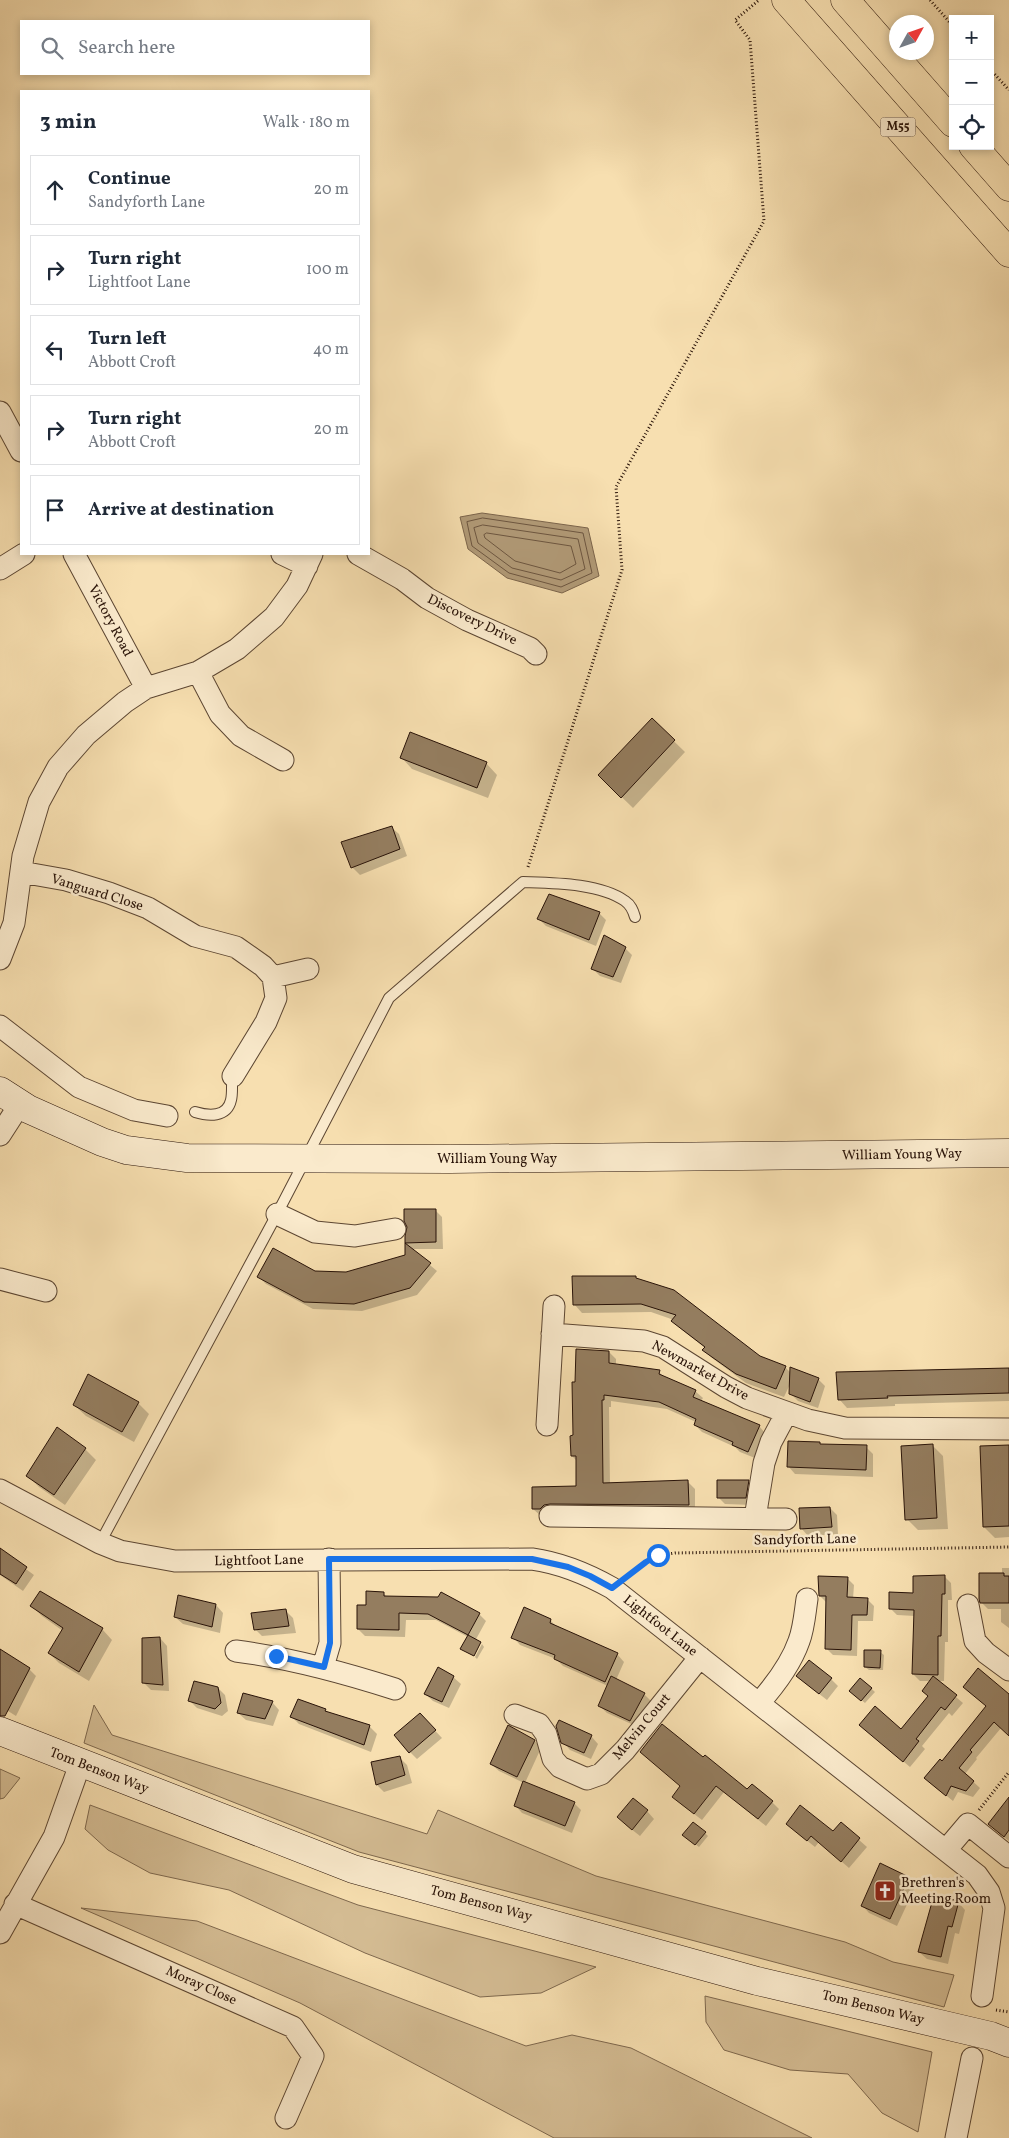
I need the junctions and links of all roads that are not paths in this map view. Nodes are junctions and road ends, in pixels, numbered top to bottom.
1 (786, 0) edge
2 (845, 0) edge
3 (949, 118) edge
4 (977, 150) edge
5 (1009, 187) edge
6 (1009, 253) edge
7 (0, 412) edge
8 (18, 437) edge
9 (22, 555) edge
10 (75, 555) edge
11 (286, 555) edge
12 (360, 555) edge
13 (309, 560) edge
14 (0, 569) edge
15 (536, 654) dead end
16 (198, 672) junction
17 (146, 688) junction
18 (283, 760) dead end
19 (21, 872) junction
20 (635, 917) dead end
21 (0, 959) edge
22 (308, 969) dead end
23 (273, 977) junction
24 (0, 1026) edge
25 (233, 1076) joint
26 (10, 1097) edge
27 (195, 1112) dead end
28 (167, 1116) dead end
29 (0, 1135) edge
30 (1009, 1153) edge
31 (307, 1158) junction
32 (277, 1214) junction
33 (395, 1229) dead end
34 (0, 1279) edge
35 (46, 1291) dead end
36 (554, 1306) dead end
37 (552, 1334) junction
38 (786, 1414) junction
39 (547, 1425) dead end
40 (1009, 1429) edge
41 (0, 1490) edge
42 (550, 1516) dead end
43 (755, 1518) junction
44 (786, 1519) dead end
45 (100, 1544) junction
46 (329, 1559) junction
47 (807, 1599) dead end
48 (968, 1605) dead end
49 (236, 1651) dead end
50 (700, 1657) junction
51 (324, 1667) junction
52 (1009, 1670) edge
53 (395, 1689) dead end
54 (759, 1703) junction
55 (515, 1715) dead end
56 (0, 1731) edge
57 (80, 1764) junction
58 (946, 1850) junction
59 (1009, 1857) edge
60 (15, 1904) junction
61 (0, 1934) edge
62 (982, 1996) dead end
63 (992, 2041) edge
64 (286, 2118) dead end
65 (956, 2138) edge

1 - 6 highway, M55
2 - 3 highway
4 - 5 highway
7 - 8 street
9 - 14 street
10 - 17 street, Victory Road
11 - 13 street
12 - 15 street, Discovery Drive
13 - 16 street
16 - 17 street
16 - 18 street
17 - 19 street
19 - 21 street
19 - 23 street, Vanguard Close
20 - 31 lane
22 - 23 street
23 - 25 street
24 - 28 street
25 - 27 lane
26 - 29 street
26 - 31 main road, William Young Way
30 - 31 main road, William Young Way
31 - 32 lane
32 - 33 street
32 - 45 lane
34 - 35 street
36 - 37 street
37 - 38 street, Newmarket Drive
37 - 39 street
38 - 40 street, Newmarket Drive
38 - 43 street
41 - 45 street, Lightfoot Lane
42 - 43 street
43 - 44 street
45 - 46 street, Lightfoot Lane
46 - 50 street, Lightfoot Lane
46 - 51 street
47 - 54 street
48 - 52 street
49 - 51 street
50 - 54 street, Lightfoot Lane
50 - 55 street, Melvin Court
51 - 53 street
54 - 58 street, Lightfoot Lane
56 - 57 main road, Tom Benson Way
57 - 60 street
57 - 63 main road, Tom Benson Way
58 - 59 street
58 - 62 street, Lightfoot Lane
60 - 61 street
60 - 64 street, Moray Close
63 - 65 street

